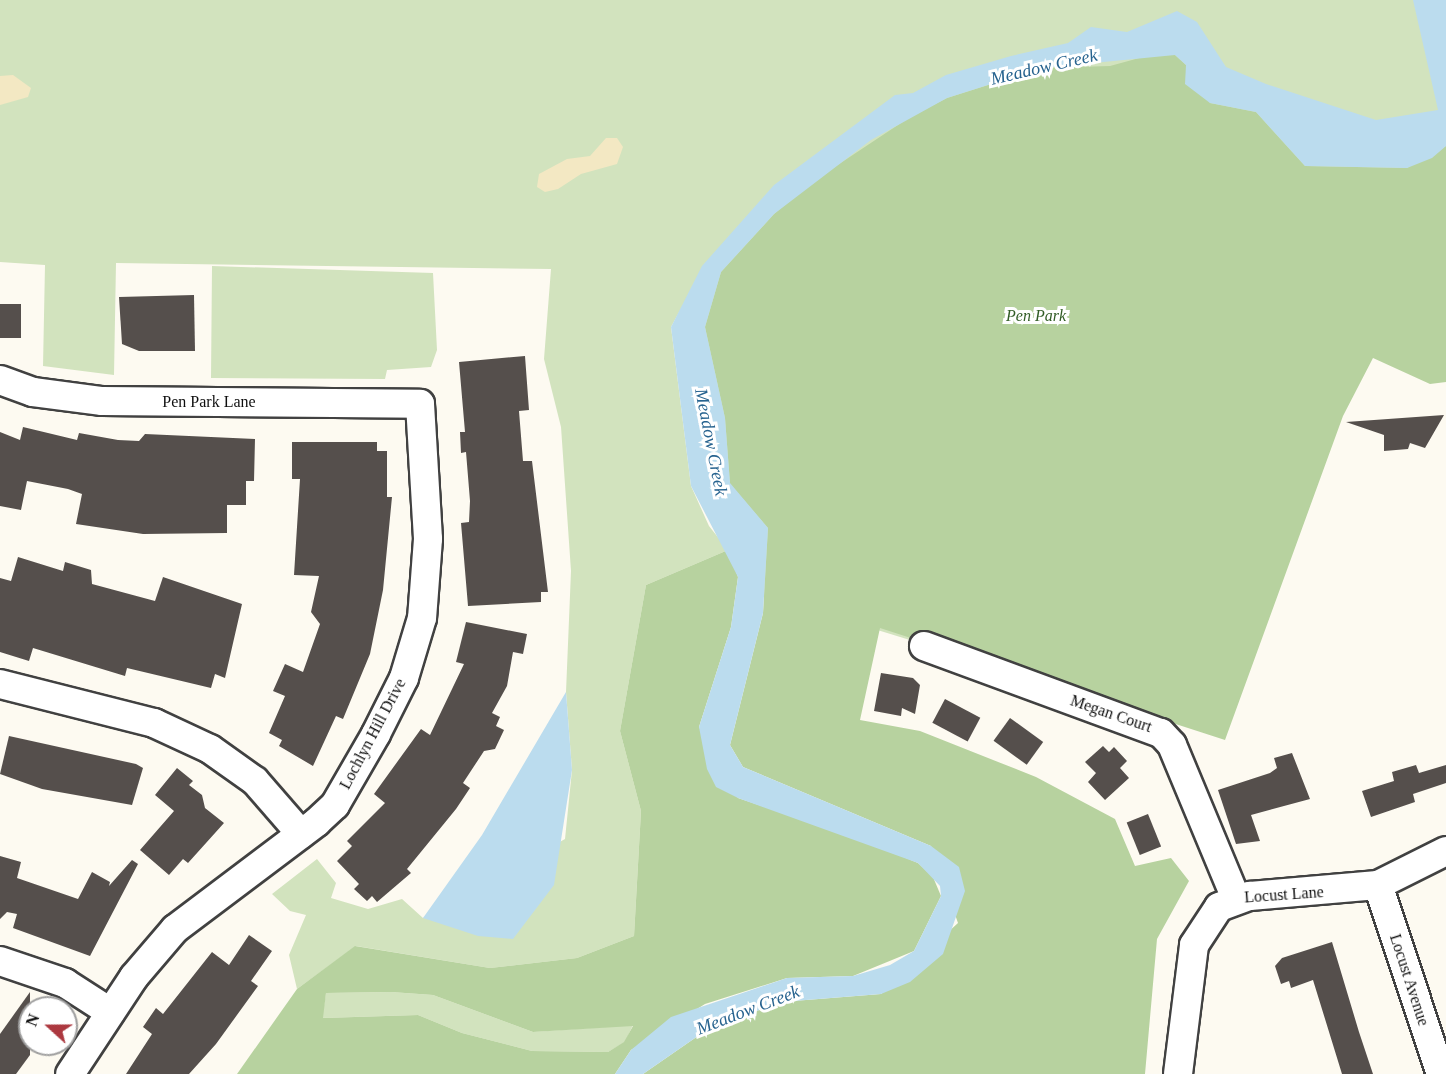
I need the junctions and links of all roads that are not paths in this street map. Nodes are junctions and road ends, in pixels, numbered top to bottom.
1 (0, 380) edge
2 (420, 404) joint
3 (924, 646) dead end
4 (0, 684) edge
5 (301, 834) junction
6 (1446, 851) edge
7 (1378, 885) junction
8 (1236, 899) junction
9 (0, 961) edge
10 (110, 1012) junction
11 (70, 1074) edge
12 (1178, 1074) edge
13 (1441, 1074) edge

1 - 2 street, Pen Park Lane
2 - 5 street, Lochlyn Hill Drive
3 - 8 street, Megan Court
4 - 5 street
5 - 10 street, Lochlyn Hill Drive
6 - 7 street, Locust Lane
7 - 8 street, Locust Lane
7 - 13 street, Locust Avenue
8 - 12 street, Locust Lane
9 - 10 street
10 - 11 street, Lochlyn Hill Drive

